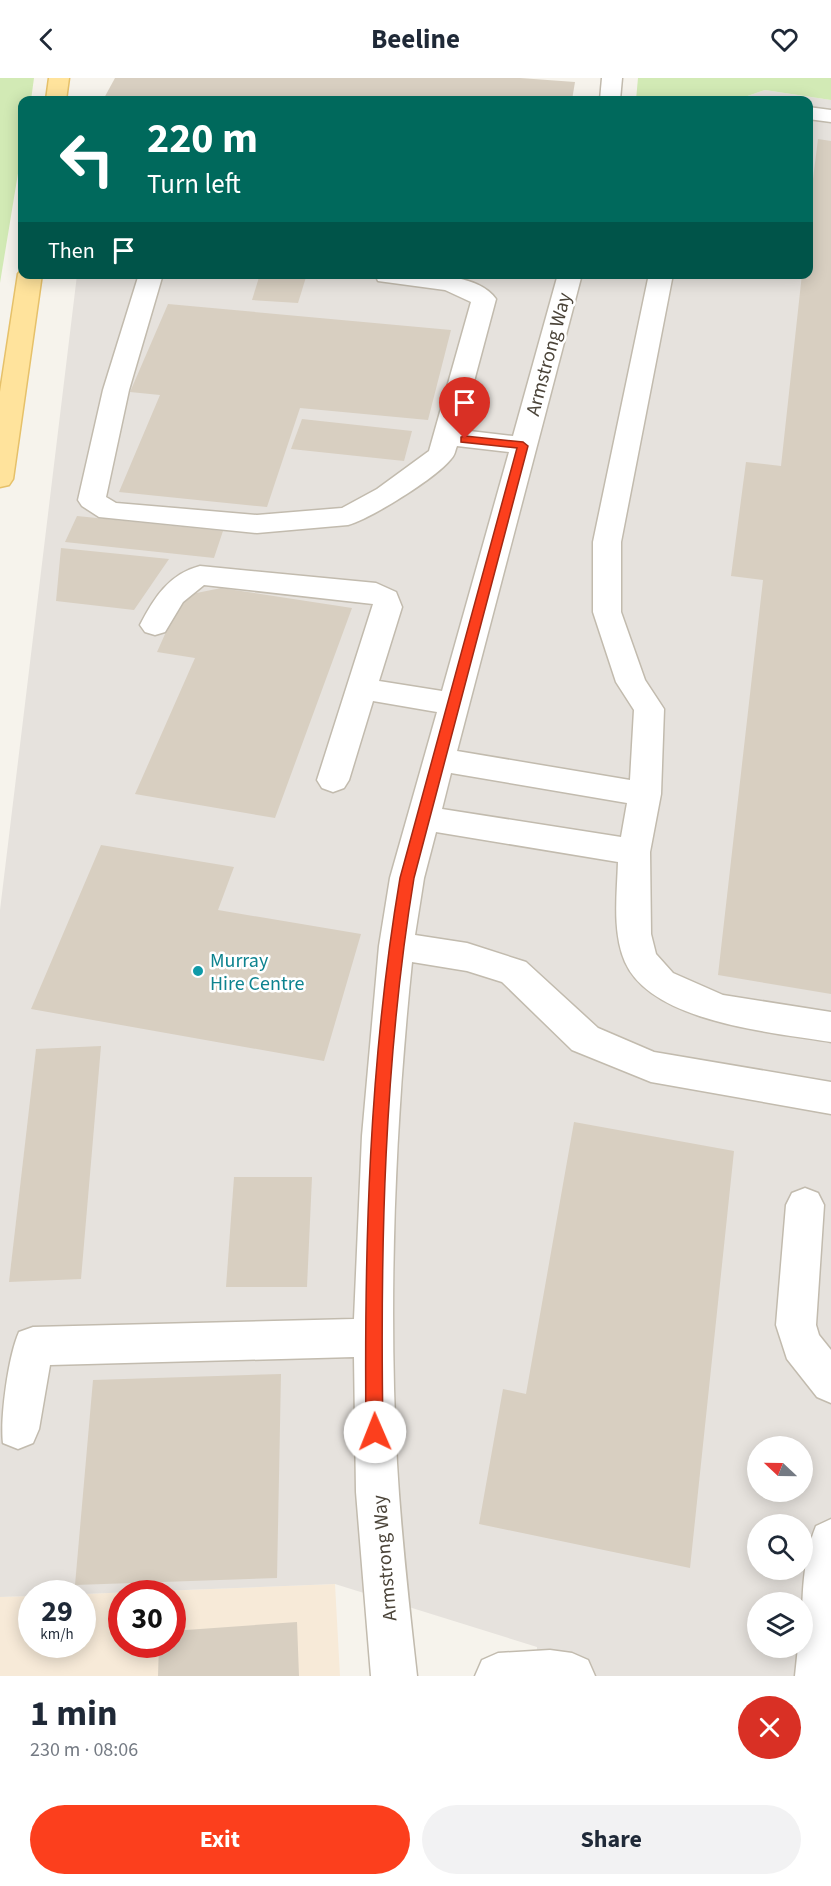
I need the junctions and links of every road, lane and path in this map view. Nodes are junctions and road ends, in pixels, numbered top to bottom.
1 (59, 78) edge
2 (612, 78) edge
3 (57, 96) edge
4 (610, 96) edge
5 (813, 114) edge
6 (831, 116) edge
7 (29, 279) edge
8 (150, 279) edge
9 (415, 279) edge
10 (569, 279) edge
11 (660, 279) edge
12 (446, 437) junction
13 (523, 446) junction
14 (0, 479) edge
15 (154, 625) dead end
16 (362, 689) junction
17 (455, 704) junction
18 (439, 760) junction
19 (333, 780) dead end
20 (645, 794) junction
21 (424, 818) junction
22 (634, 852) junction
23 (396, 946) junction
24 (831, 1027) edge
25 (831, 1098) edge
26 (806, 1206) dead end
27 (373, 1338) junction
28 (831, 1383) edge
29 (18, 1429) dead end
30 (831, 1541) edge
31 (394, 1676) edge
32 (498, 1676) edge
33 (572, 1676) edge
34 (818, 1676) edge

1 - 3 main road
2 - 4 street
5 - 6 street
7 - 14 main road
8 - 12 street
9 - 12 street
10 - 13 street, Armstrong Way
11 - 20 street
12 - 13 street
13 - 17 street, Armstrong Way
15 - 16 street
16 - 17 street
16 - 19 street
17 - 18 street, Armstrong Way
18 - 20 street
18 - 21 street, Armstrong Way
20 - 22 street
21 - 22 street
21 - 23 street, Armstrong Way
22 - 24 street
23 - 25 street
23 - 27 street, Armstrong Way
26 - 28 street
27 - 29 street
27 - 31 street, Armstrong Way
30 - 34 street
32 - 33 street

